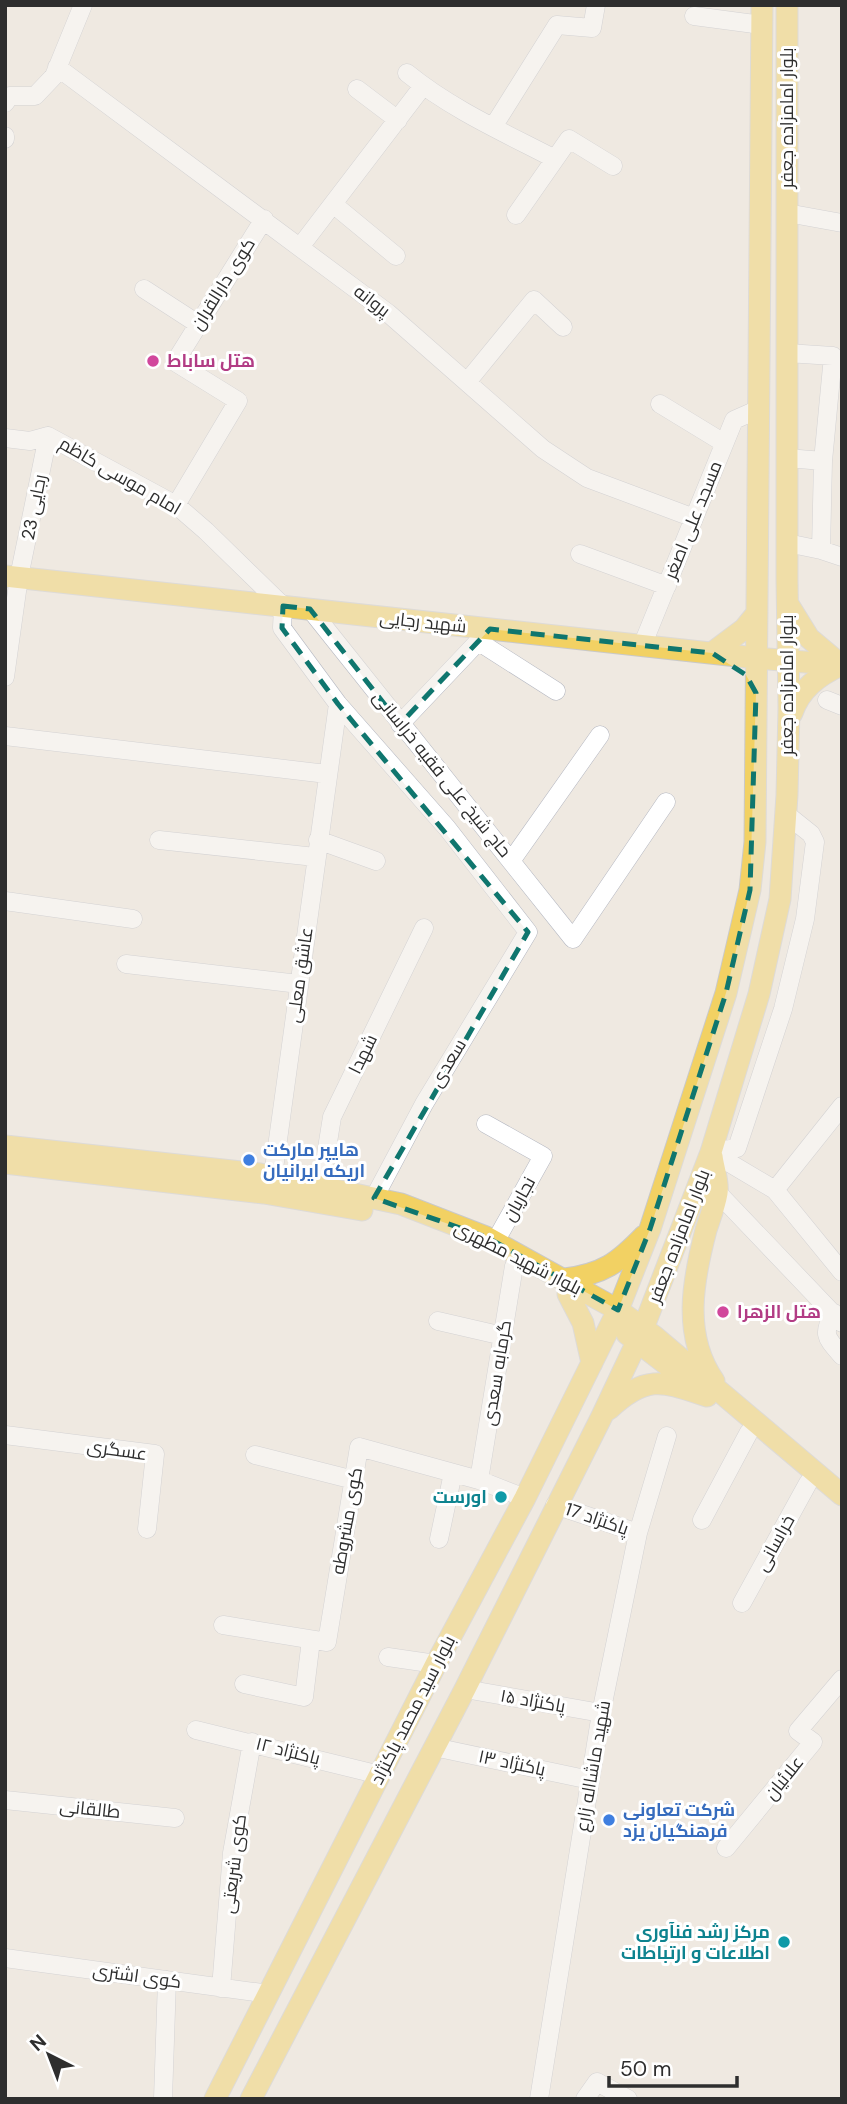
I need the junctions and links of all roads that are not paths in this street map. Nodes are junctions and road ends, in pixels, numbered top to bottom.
1 (83, 5) edge
2 (596, 5) edge
3 (787, 5) edge
4 (762, 15) edge
5 (694, 16) dead end
6 (57, 67) junction
7 (407, 73) dead end
8 (423, 86) junction
9 (357, 89) dead end
10 (5, 103) edge
11 (398, 120) junction
12 (492, 127) junction
13 (555, 159) junction
14 (613, 166) dead end
15 (333, 204) junction
16 (787, 213) junction
17 (516, 215) dead end
18 (264, 219) junction
19 (842, 223) edge
20 (300, 247) junction
21 (396, 256) dead end
22 (144, 289) dead end
23 (198, 324) junction
24 (563, 327) dead end
25 (787, 353) junction
26 (837, 357) edge
27 (467, 382) junction
28 (660, 404) dead end
29 (759, 409) junction
30 (48, 436) junction
31 (5, 438) edge
32 (724, 443) junction
33 (787, 458) junction
34 (823, 461) junction
35 (176, 505) junction
36 (694, 518) junction
37 (787, 543) junction
38 (821, 550) junction
39 (580, 554) dead end
40 (842, 557) edge
41 (12, 577) edge
42 (787, 579) junction
43 (757, 580) junction
44 (667, 586) junction
45 (787, 602) junction
46 (283, 606) junction
47 (310, 609) junction
48 (757, 613) junction
49 (484, 635) junction
50 (642, 646) junction
51 (712, 653) junction
52 (757, 658) junction
53 (790, 660) junction
54 (841, 665) edge
55 (5, 677) edge
56 (556, 691) dead end
57 (756, 693) junction
58 (338, 704) junction
59 (789, 722) junction
60 (400, 724) junction
61 (600, 734) dead end
62 (5, 736) edge
63 (327, 774) junction
64 (666, 802) dead end
65 (786, 814) junction
66 (159, 840) dead end
67 (317, 848) junction
68 (511, 860) junction
69 (376, 861) dead end
70 (5, 901) edge
71 (133, 919) dead end
72 (424, 928) dead end
73 (528, 932) joint
74 (126, 964) dead end
75 (299, 984) junction
76 (842, 1105) edge
77 (486, 1124) dead end
78 (5, 1146) edge
79 (711, 1152) junction
80 (5, 1163) edge
81 (273, 1177) junction
82 (321, 1186) junction
83 (775, 1189) junction
84 (717, 1192) junction
85 (373, 1198) junction
86 (650, 1230) junction
87 (495, 1242) junction
88 (514, 1266) junction
89 (841, 1268) edge
90 (566, 1287) junction
91 (615, 1316) junction
92 (838, 1318) edge
93 (438, 1321) dead end
94 (640, 1335) junction
95 (503, 1336) junction
96 (842, 1356) edge
97 (592, 1363) junction
98 (715, 1395) junction
99 (602, 1416) junction
100 (749, 1432) junction
101 (5, 1435) edge
102 (667, 1437) dead end
103 (255, 1455) dead end
104 (453, 1473) junction
105 (354, 1480) junction
106 (479, 1480) junction
107 (808, 1483) junction
108 (842, 1495) edge
109 (525, 1498) junction
110 (555, 1505) junction
111 (842, 1511) edge
112 (702, 1520) dead end
113 (147, 1529) dead end
114 (638, 1534) junction
115 (439, 1539) dead end
116 (742, 1603) dead end
117 (223, 1625) dead end
118 (319, 1641) junction
119 (388, 1657) dead end
120 (436, 1664) junction
121 (842, 1679) edge
122 (244, 1684) dead end
123 (465, 1689) junction
124 (413, 1709) junction
125 (601, 1713) junction
126 (447, 1722) junction
127 (196, 1730) dead end
128 (252, 1742) junction
129 (434, 1747) junction
130 (380, 1775) junction
131 (590, 1780) junction
132 (5, 1800) edge
133 (175, 1818) dead end
134 (726, 1848) dead end
135 (5, 1958) edge
136 (167, 1980) junction
137 (221, 1988) junction
138 (269, 1994) junction
139 (163, 2099) edge
140 (215, 2099) edge
141 (251, 2099) edge
142 (539, 2099) edge
143 (585, 2099) edge
144 (628, 2099) edge

1 - 6 street
2 - 12 street
3 - 16 main road, بلوار امامزاده جعفر
4 - 5 street
4 - 29 main road, بلوار امامزاده جعفر
6 - 10 street
6 - 18 street, پروانه
7 - 8 street
8 - 11 street
8 - 12 street
9 - 11 street
11 - 15 street
12 - 13 street
13 - 14 street
13 - 17 street
15 - 20 street
15 - 21 street
16 - 19 street
16 - 25 main road, بلوار امامزاده جعفر
18 - 20 street, پروانه
18 - 23 street, کوی دارالقران
20 - 27 street, پروانه
22 - 23 street
23 - 35 street, کوی دارالقران
24 - 27 street
25 - 26 street
25 - 33 main road, بلوار امامزاده جعفر
26 - 34 street
27 - 36 street, پروانه
28 - 32 street
29 - 32 street, مسجد علی اصغر
29 - 43 main road, بلوار امامزاده جعفر
30 - 31 street, امام موسی کاظم
30 - 35 street, امام موسی کاظم
30 - 41 street, رجایی 23
32 - 36 street, مسجد علی اصغر
33 - 34 street
33 - 37 main road, بلوار امامزاده جعفر
34 - 38 street
35 - 46 street, امام موسی کاظم
36 - 44 street, مسجد علی اصغر
37 - 38 street
37 - 42 main road, بلوار امامزاده جعفر
38 - 40 street
39 - 44 street
41 - 46 main road, شهید رجایی
41 - 55 street
42 - 43 main road
42 - 45 main road, بلوار امامزاده جعفر
43 - 48 main road, بلوار امامزاده جعفر
44 - 50 street, مسجد علی اصغر
45 - 53 main road, بلوار امامزاده جعفر
45 - 54 main road
46 - 47 main road, شهید رجایی
46 - 58 street, حاج شیخ علی فقیه خراسانی
47 - 49 main road, شهید رجایی
47 - 60 street, حاج شیخ علی فقیه خراسانی
48 - 51 main road
48 - 52 main road, بلوار امامزاده جعفر
49 - 50 main road, شهید رجایی
49 - 56 street
49 - 60 street
50 - 51 main road, شهید رجایی
51 - 52 main road, شهید رجایی
51 - 57 main road
52 - 53 main road, شهید رجایی
52 - 57 main road, بلوار امامزاده جعفر
53 - 54 main road, شهید رجایی
53 - 59 main road, بلوار امامزاده جعفر
54 - 59 main road
57 - 86 main road, بلوار امامزاده جعفر
58 - 63 street, عاشق معلی
58 - 73 street, حاج شیخ علی فقیه خراسانی
59 - 65 main road, بلوار امامزاده جعفر
60 - 68 street, حاج شیخ علی فقیه خراسانی
61 - 68 street
62 - 63 street
63 - 67 street, عاشق معلی
64 - 68 street, حاج شیخ علی فقیه خراسانی
65 - 79 main road, بلوار امامزاده جعفر
65 - 79 street
66 - 67 street
67 - 69 street
67 - 75 street, عاشق معلی
70 - 71 street
72 - 82 street, شهدا
73 - 85 street, سعدی
74 - 75 street
75 - 81 street, عاشق معلی
76 - 83 street
77 - 87 street, نجاریان
78 - 81 main road, بلوار شهید مطهری
79 - 83 street
79 - 84 main road
79 - 94 main road, بلوار امامزاده جعفر
80 - 88 main road, بلوار شهید مطهری
81 - 82 main road, بلوار شهید مطهری
82 - 85 main road, بلوار شهید مطهری
83 - 89 street
84 - 92 street
84 - 98 main road
85 - 87 main road, بلوار شهید مطهری
86 - 90 main road
86 - 91 main road, بلوار امامزاده جعفر
87 - 90 main road, بلوار شهید مطهری
88 - 90 main road, بلوار شهید مطهری
88 - 95 street, گرمابه سعدی
90 - 91 main road, بلوار شهید مطهری
90 - 97 main road
91 - 94 main road, بلوار شهید مطهری
91 - 97 main road, بلوار سید محمد پاکنژاد
92 - 96 street
93 - 95 street
94 - 98 main road, بلوار شهید مطهری
94 - 99 main road, بلوار سید محمد پاکنژاد
95 - 106 street, گرمابه سعدی
97 - 109 main road, بلوار سید محمد پاکنژاد
98 - 99 main road
98 - 100 main road, بلوار شهید مطهری
98 - 108 main road, بلوار شهید مطهری
99 - 110 main road, بلوار سید محمد پاکنژاد
100 - 107 main road, بلوار شهید مطهری
100 - 112 street
101 - 113 street, عسگری
102 - 114 street, شهید ماشااله زارع
103 - 105 street
104 - 105 street, کوی مشروطه
104 - 106 street, کوی مشروطه
104 - 115 street
105 - 118 street, کوی مشروطه
106 - 109 street, کوی مشروطه
107 - 111 main road, بلوار شهید مطهری
107 - 116 street, خراسانی
109 - 120 main road, بلوار سید محمد پاکنژاد
110 - 114 street, پاکنژاد 17
110 - 123 main road, بلوار سید محمد پاکنژاد
114 - 125 street, شهید ماشااله زارع
117 - 118 street
118 - 122 street, کوی مشروطه
119 - 120 street
120 - 124 main road, بلوار سید محمد پاکنژاد
121 - 134 street, علائیان
123 - 125 street, پاکنژاد ۱۵
123 - 126 main road, بلوار سید محمد پاکنژاد
124 - 126 main road
124 - 130 main road, بلوار سید محمد پاکنژاد
125 - 131 street, شهید ماشااله زارع
126 - 129 main road, بلوار سید محمد پاکنژاد
127 - 128 street, پاکنژاد ۱۲
128 - 130 street, پاکنژاد ۱۲
128 - 137 street, کوی شریعتی
129 - 131 street, پاکنژاد ۱۳
129 - 141 main road, بلوار سید محمد پاکنژاد
130 - 138 main road, بلوار سید محمد پاکنژاد
131 - 142 street, شهید ماشااله زارع
132 - 133 street, طالقانی
135 - 136 street, کوی اشتری
136 - 137 street, کوی اشتری
136 - 139 street
137 - 138 street, کوی اشتری
138 - 140 main road, بلوار سید محمد پاکنژاد
143 - 144 street

